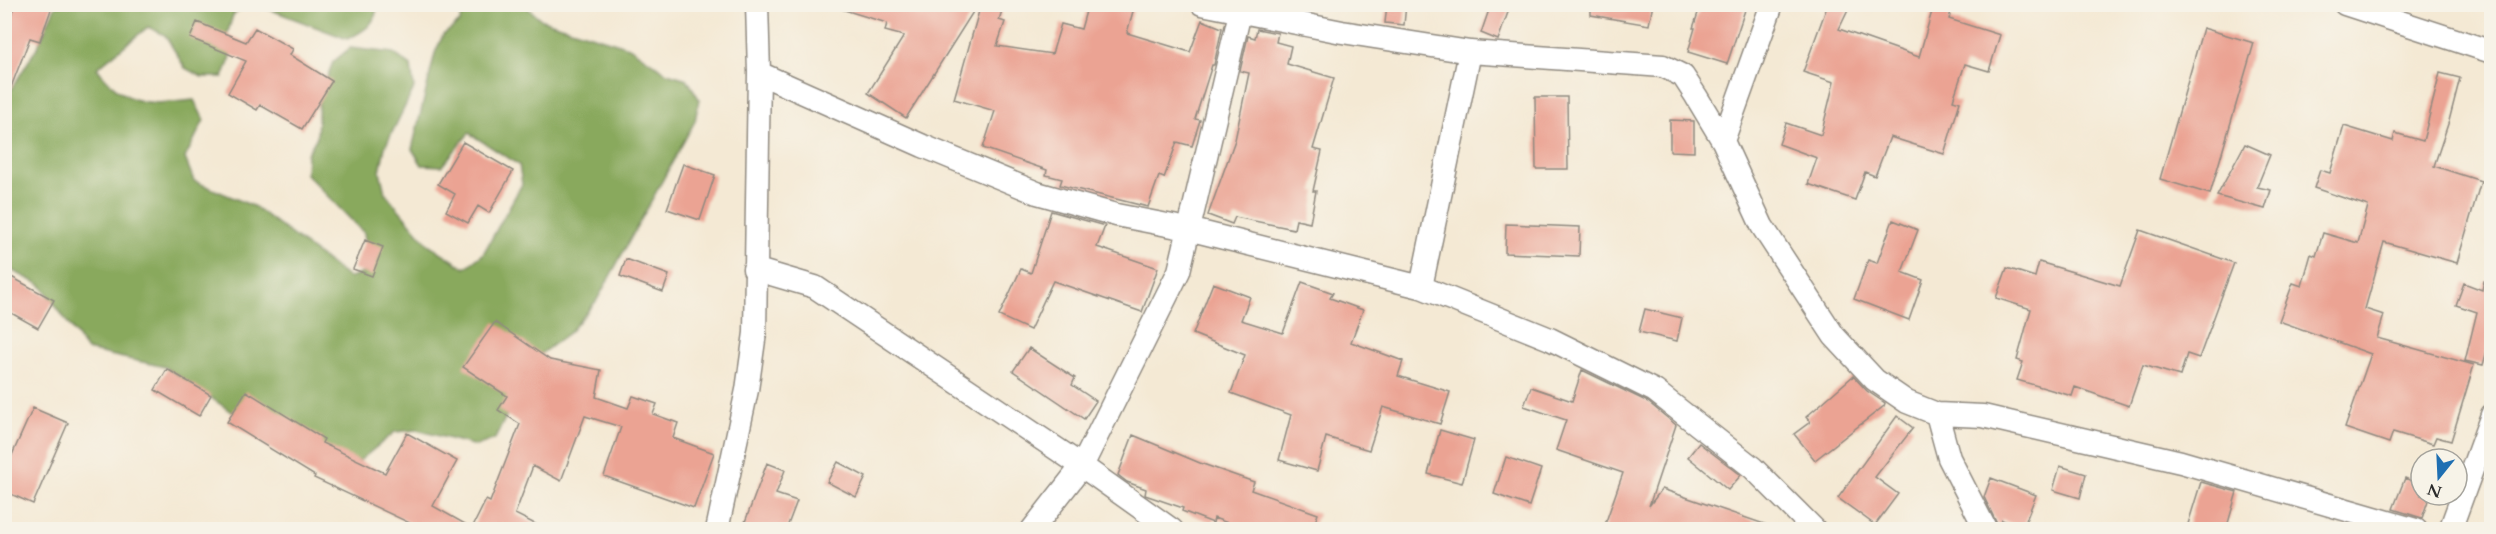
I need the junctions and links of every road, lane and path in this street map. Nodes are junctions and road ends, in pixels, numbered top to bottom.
1 (757, 4) edge
2 (1202, 4) edge
3 (1772, 4) edge
4 (2345, 4) edge
5 (1241, 8) edge
6 (2492, 51) edge
7 (1470, 52) junction
8 (759, 73) junction
9 (1723, 141) junction
10 (1188, 229) junction
11 (754, 269) junction
12 (1421, 287) junction
13 (1937, 414) junction
14 (2492, 415) edge
15 (1082, 466) junction
16 (717, 530) edge
17 (1032, 530) edge
18 (1172, 530) edge
19 (1815, 530) edge
20 (1986, 530) edge
21 (2416, 530) edge
22 (2450, 530) edge

1 - 8 street
2 - 5 street
3 - 9 street
4 - 6 street
5 - 7 street
5 - 10 street
7 - 9 street
7 - 12 street
8 - 10 street
8 - 11 street
9 - 13 street
10 - 12 street
10 - 15 street
11 - 15 street
11 - 16 street
12 - 19 street
13 - 20 street
13 - 21 street
14 - 22 street
15 - 17 street
15 - 18 street

